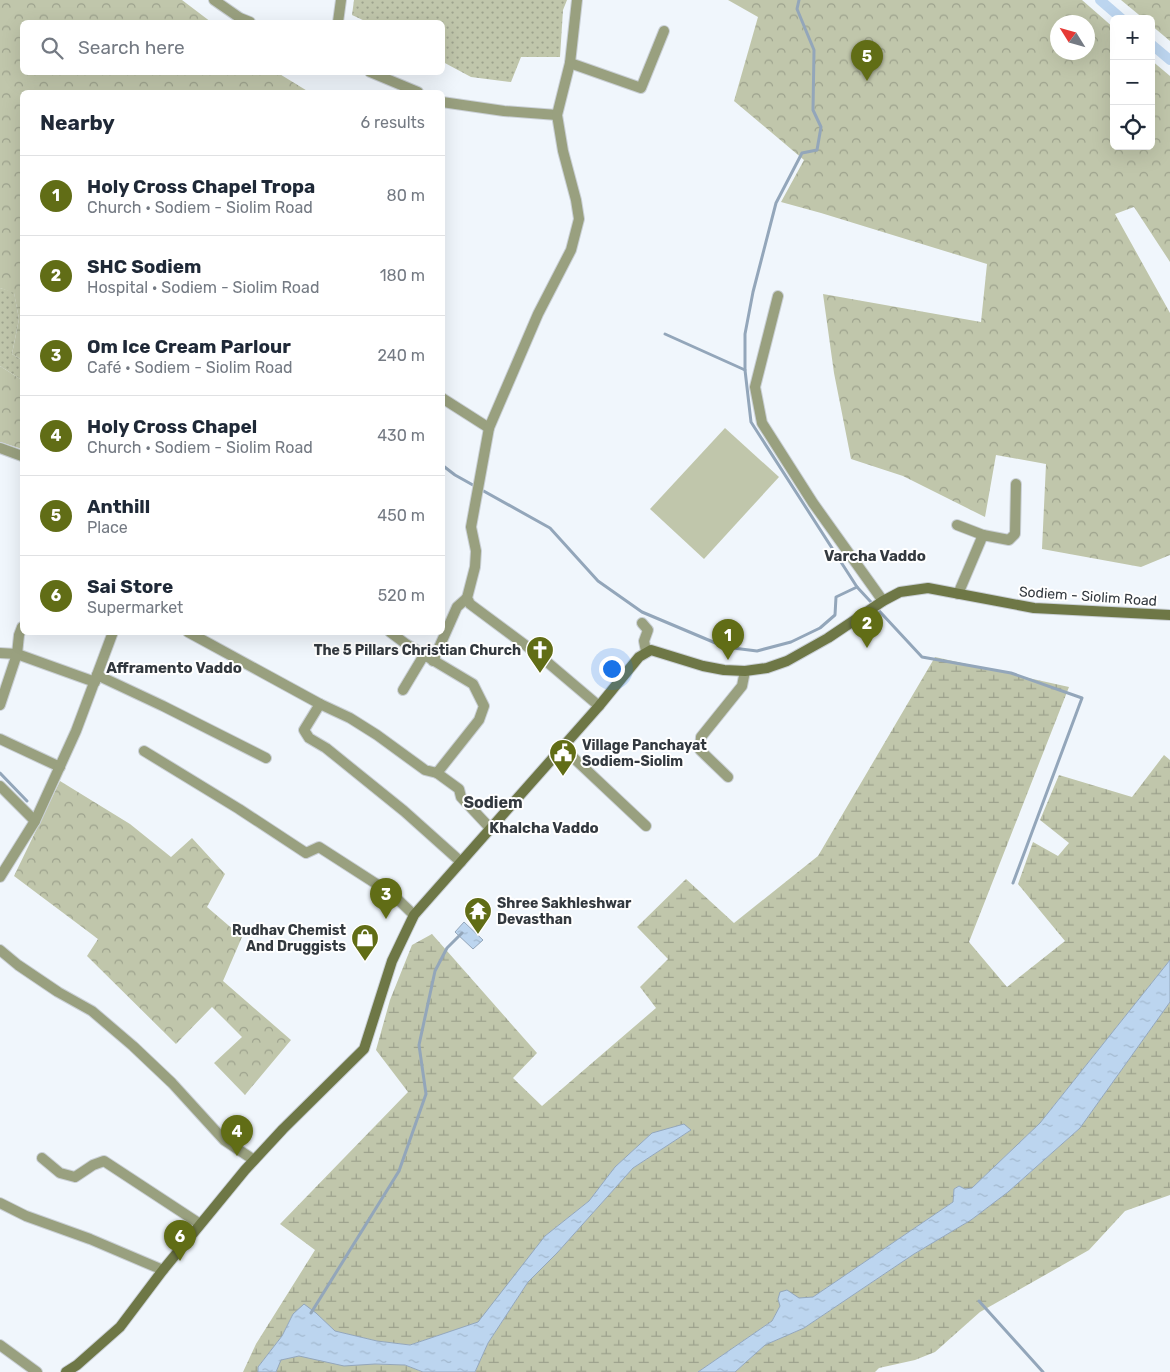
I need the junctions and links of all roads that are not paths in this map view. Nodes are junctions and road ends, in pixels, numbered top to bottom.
1 (214, 0) edge
2 (341, 0) edge
3 (577, 0) edge
4 (245, 20) edge
5 (338, 20) edge
6 (664, 31) dead end
7 (570, 63) junction
8 (377, 75) edge
9 (413, 90) edge
10 (445, 102) edge
11 (557, 115) junction
12 (778, 296) dead end
13 (445, 400) edge
14 (489, 428) junction
15 (0, 448) edge
16 (20, 455) edge
17 (1016, 484) dead end
18 (957, 526) dead end
19 (983, 535) junction
20 (958, 594) junction
21 (467, 598) junction
22 (877, 604) junction
23 (1170, 615) edge
24 (642, 623) dead end
25 (20, 632) edge
26 (445, 634) edge
27 (112, 635) edge
28 (194, 635) edge
29 (394, 635) edge
30 (445, 635) edge
31 (646, 651) junction
32 (0, 653) edge
33 (17, 654) junction
34 (424, 655) junction
35 (433, 661) junction
36 (745, 671) junction
37 (96, 679) junction
38 (403, 690) dead end
39 (320, 704) junction
40 (0, 705) edge
41 (599, 706) junction
42 (0, 739) edge
43 (562, 747) junction
44 (144, 751) dead end
45 (266, 758) dead end
46 (60, 767) junction
47 (437, 773) junction
48 (728, 777) dead end
49 (0, 786) edge
50 (34, 821) junction
51 (646, 826) dead end
52 (490, 828) junction
53 (461, 862) junction
54 (0, 877) edge
55 (414, 915) junction
56 (0, 950) edge
57 (42, 1158) dead end
58 (254, 1160) junction
59 (0, 1203) edge
60 (200, 1224) junction
61 (163, 1270) junction
62 (0, 1345) edge
63 (37, 1372) edge
64 (66, 1372) edge

1 - 4 street
2 - 5 street
3 - 7 street
6 - 7 street
7 - 11 street
8 - 9 street
10 - 11 street
11 - 14 street
12 - 22 street
13 - 14 street
14 - 21 street
15 - 16 street
17 - 19 street
18 - 19 street
19 - 20 street
20 - 22 main road, Sodiem - Siolim Road
20 - 23 main road, Sodiem - Siolim Road
21 - 26 street
21 - 41 street
22 - 36 main road, Sodiem - Siolim Road
24 - 31 street
25 - 33 street
27 - 37 street
28 - 39 street
29 - 34 street
30 - 35 street
31 - 36 main road, Sodiem - Siolim Road
31 - 41 main road
32 - 33 street
33 - 37 street
33 - 40 street
34 - 35 street
34 - 38 street
35 - 47 street
36 - 48 street
37 - 45 street
37 - 46 street
39 - 47 street
39 - 53 street
41 - 43 main road
42 - 46 street
43 - 51 street
43 - 52 main road
44 - 55 street
46 - 50 street
47 - 52 street
49 - 50 street
50 - 54 street
52 - 53 main road
53 - 55 main road
55 - 58 main road
56 - 58 street
57 - 60 street
58 - 60 main road
59 - 61 street
60 - 61 main road
61 - 64 main road
62 - 63 street

